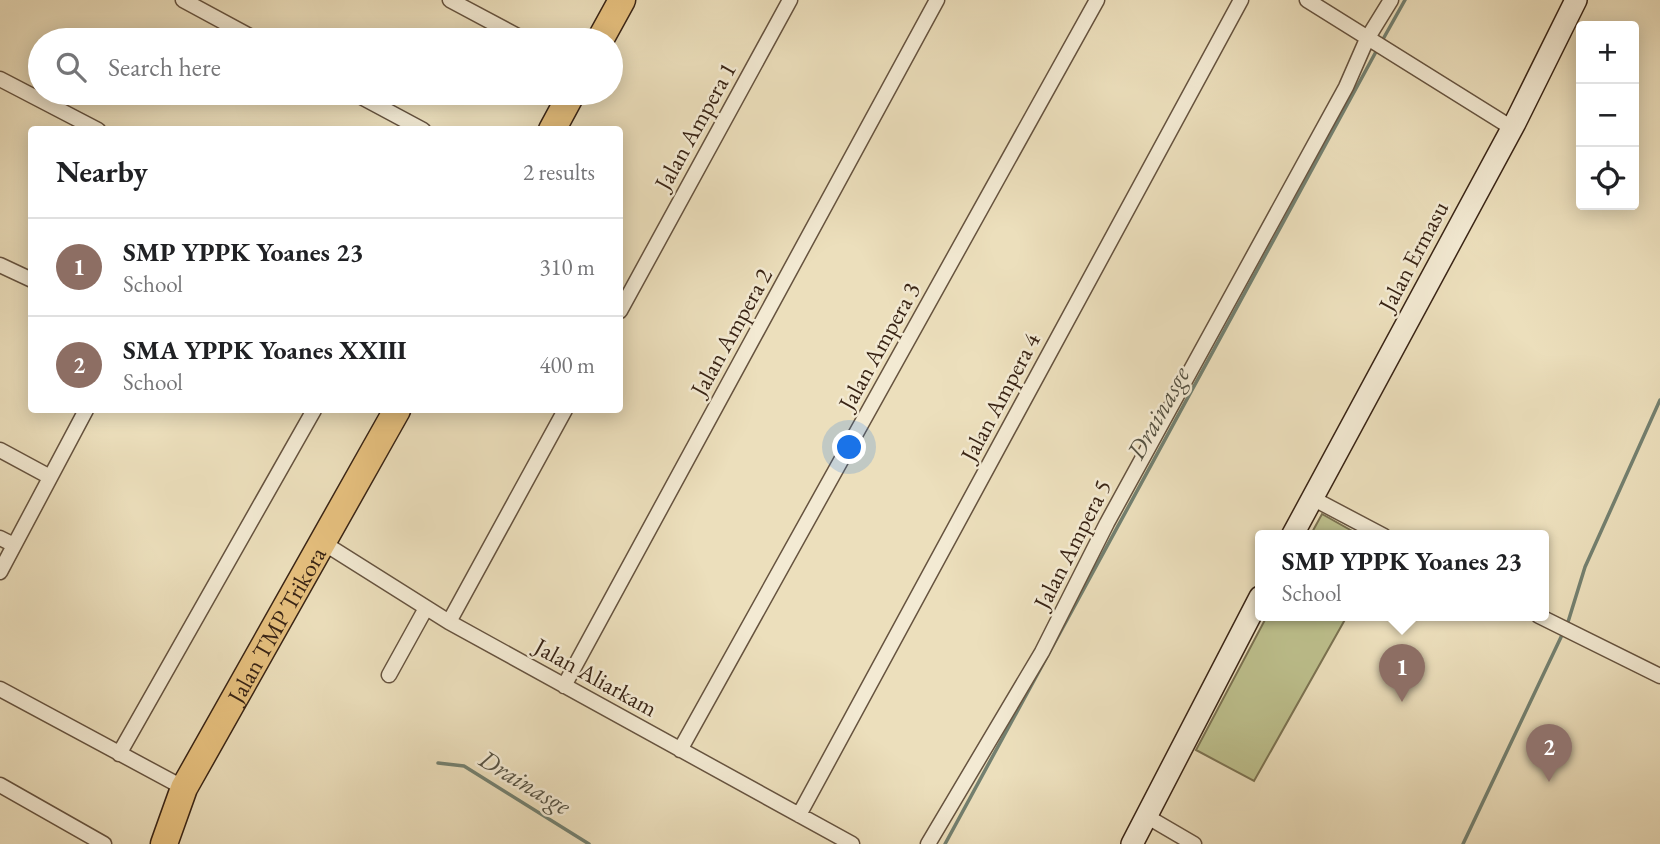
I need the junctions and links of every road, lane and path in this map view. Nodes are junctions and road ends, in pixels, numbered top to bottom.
1 (183, 0) edge
2 (450, 0) edge
3 (622, 0) edge
4 (790, 0) edge
5 (937, 0) edge
6 (1097, 0) edge
7 (1241, 0) edge
8 (1307, 0) edge
9 (1391, 0) edge
10 (1576, 0) edge
11 (235, 28) edge
12 (502, 28) edge
13 (607, 28) edge
14 (1367, 39) junction
15 (0, 79) edge
16 (28, 94) edge
17 (50, 105) edge
18 (376, 105) edge
19 (566, 105) edge
20 (90, 126) edge
21 (415, 126) edge
22 (554, 126) edge
23 (1512, 128) junction
24 (0, 265) edge
25 (28, 278) edge
26 (623, 306) edge
27 (84, 413) edge
28 (312, 413) edge
29 (395, 413) edge
30 (563, 413) edge
31 (0, 450) edge
32 (50, 477) junction
33 (1311, 498) junction
34 (1295, 530) edge
35 (1372, 530) edge
36 (0, 538) edge
37 (322, 542) junction
38 (14, 545) junction
39 (0, 572) edge
40 (1255, 607) edge
41 (426, 608) junction
42 (1549, 621) edge
43 (449, 622) junction
44 (389, 675) dead end
45 (1660, 676) edge
46 (564, 686) junction
47 (0, 689) edge
48 (681, 750) junction
49 (119, 754) junction
50 (0, 785) edge
51 (184, 788) junction
52 (799, 815) junction
53 (1146, 816) junction
54 (104, 844) edge
55 (164, 844) edge
56 (852, 844) edge
57 (928, 844) edge
58 (1132, 844) edge
59 (1194, 844) edge

1 - 11 street
2 - 12 street
3 - 13 highway
4 - 26 street, Jalan Ampera 1
5 - 46 street, Jalan Ampera 2
6 - 48 street, Jalan Ampera 3
7 - 52 street, Jalan Ampera 4
8 - 14 street
9 - 14 street, Jalan Ampera 5
10 - 23 street, Jalan Ermasu
14 - 23 street
14 - 57 street, Jalan Ampera 5
15 - 16 street
17 - 20 street
18 - 21 street
19 - 22 highway
23 - 33 street, Jalan Ermasu
24 - 25 street
27 - 32 street
28 - 49 street
29 - 37 highway, Jalan TMP Trikora
30 - 43 street
31 - 32 street
32 - 38 street
33 - 34 street, Jalan Ermasu
33 - 35 street
36 - 38 street
37 - 41 street, Jalan Aliarkam
37 - 51 highway, Jalan TMP Trikora
38 - 39 street
40 - 53 street
41 - 43 street, Jalan Aliarkam
41 - 44 street
42 - 45 street
43 - 46 street, Jalan Aliarkam
46 - 48 street, Jalan Aliarkam
47 - 49 street
48 - 52 street, Jalan Aliarkam
49 - 51 street
50 - 54 street
51 - 55 highway, Jalan TMP Trikora
52 - 56 street, Jalan Aliarkam
53 - 58 street
53 - 59 street

